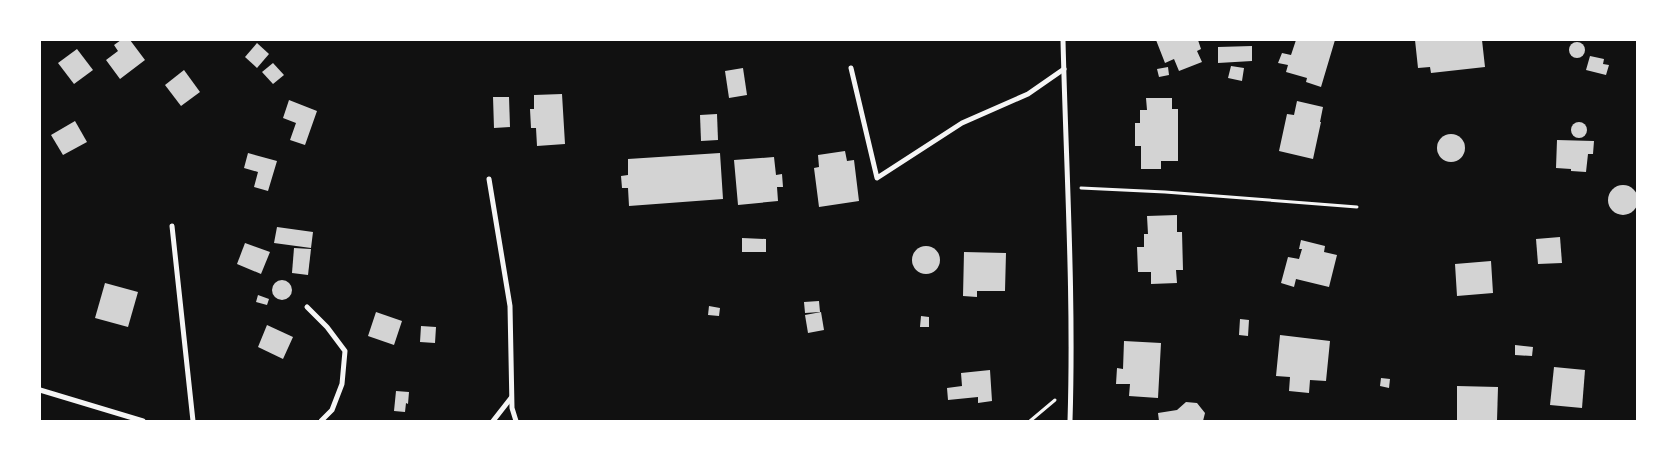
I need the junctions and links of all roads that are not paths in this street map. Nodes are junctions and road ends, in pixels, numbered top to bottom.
1 (1063, 40) edge
2 (851, 68) dead end
3 (1064, 69) junction
4 (489, 179) dead end
5 (172, 226) dead end
6 (307, 307) dead end
7 (40, 390) edge
8 (512, 398) junction
9 (143, 421) edge
10 (193, 421) edge
11 (321, 421) edge
12 (492, 421) edge
13 (516, 421) edge
14 (1070, 421) edge

1 - 3 street
2 - 3 street
3 - 14 street
4 - 8 street
5 - 10 street
6 - 11 street
7 - 9 street
8 - 12 street
8 - 13 street

